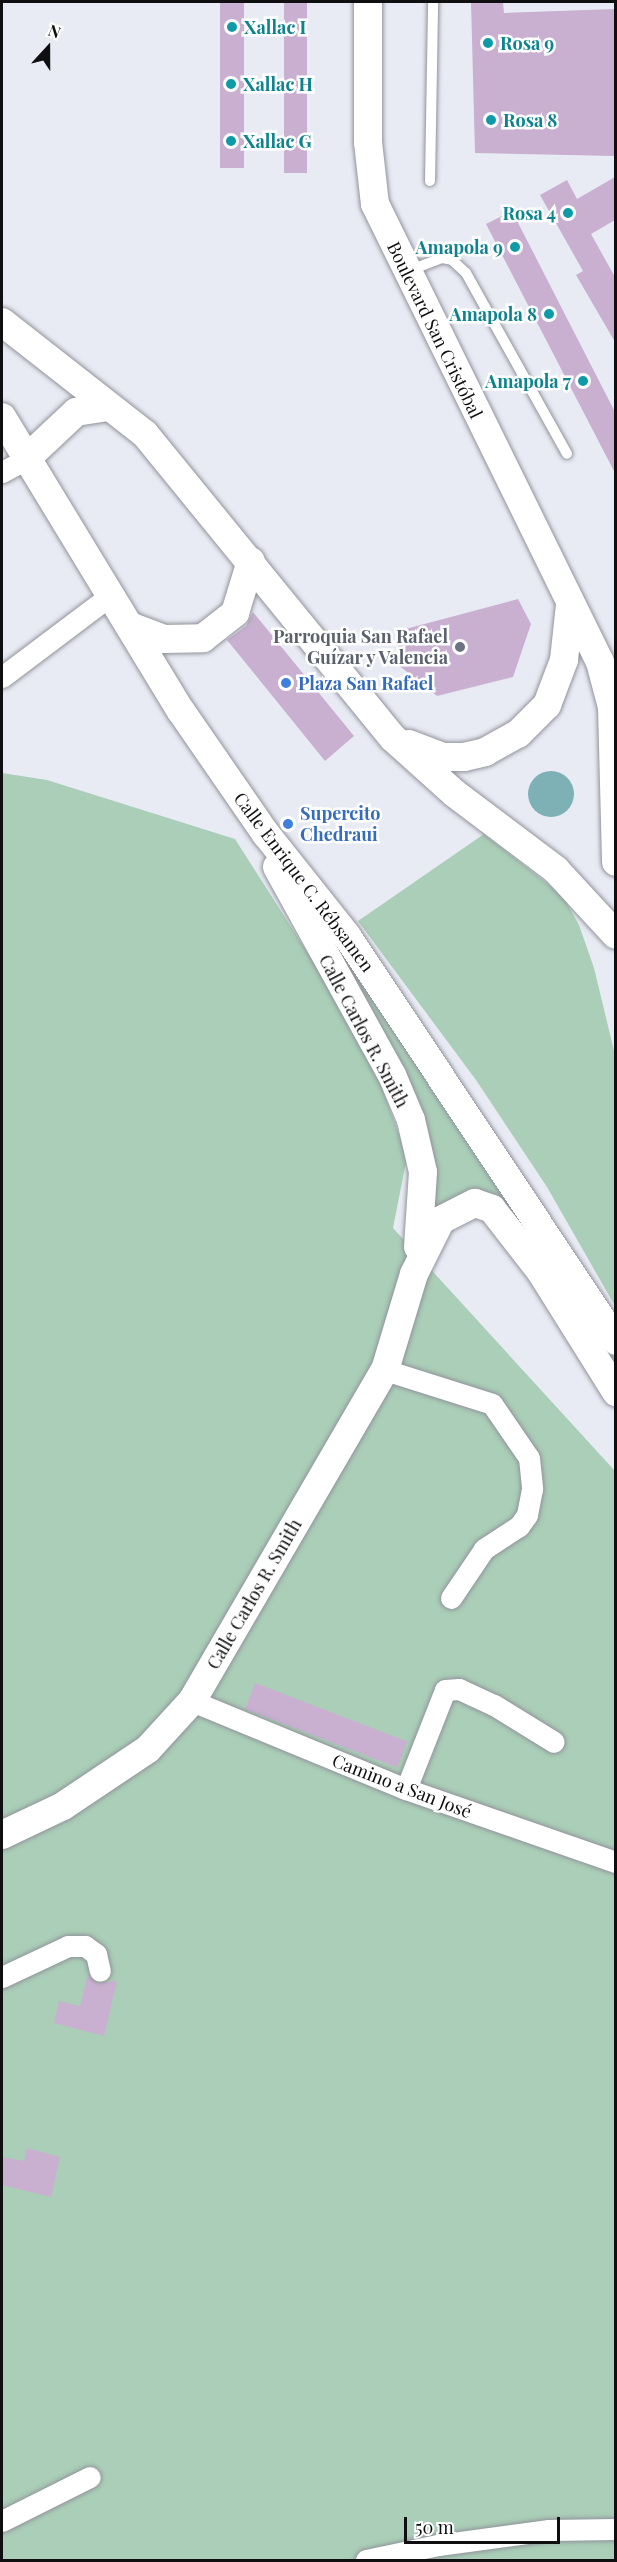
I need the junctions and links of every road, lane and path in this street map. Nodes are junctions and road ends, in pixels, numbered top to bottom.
1 (368, 2) edge
2 (433, 2) edge
3 (430, 181) dead end
4 (405, 272) junction
5 (2, 322) edge
6 (107, 407) junction
7 (2, 417) edge
8 (567, 454) dead end
9 (14, 466) edge
10 (251, 561) junction
11 (111, 595) junction
12 (570, 605) junction
13 (130, 626) junction
14 (2, 676) edge
15 (393, 738) junction
16 (266, 834) junction
17 (615, 862) edge
18 (615, 935) edge
19 (414, 1274) junction
20 (615, 1341) edge
21 (385, 1370) junction
22 (615, 1392) edge
23 (451, 1598) dead end
24 (192, 1701) junction
25 (554, 1742) dead end
26 (406, 1789) junction
27 (2, 1835) edge
28 (615, 1862) edge
29 (100, 1971) dead end
30 (2, 1977) edge
31 (90, 2477) dead end
32 (2, 2521) edge
33 (615, 2529) edge
34 (436, 2553) edge
35 (366, 2560) edge

1 - 4 street, Boulevard San Cristóbal
2 - 3 lane
4 - 8 lane
4 - 12 street, Boulevard San Cristóbal
5 - 6 street
6 - 9 street
6 - 10 street
7 - 9 street, Calle Enrique C. Rébsamen
9 - 11 street, Calle Enrique C. Rébsamen
10 - 13 street
10 - 15 street
11 - 13 street, Calle Enrique C. Rébsamen
11 - 14 street
12 - 15 street
12 - 17 street, Boulevard San Cristóbal
13 - 16 street, Calle Enrique C. Rébsamen
15 - 18 street
16 - 19 street, Calle Carlos R. Smith
16 - 20 street, Calle Enrique C. Rébsamen
19 - 21 street, Calle Carlos R. Smith
19 - 22 street, Calle Carlos R. Smith
21 - 23 street
21 - 24 street, Calle Carlos R. Smith
24 - 26 street, Camino a San José
24 - 27 street, Calle Carlos R. Smith
25 - 26 street
26 - 28 street, Camino a San José
29 - 30 street
31 - 32 street
33 - 34 street
34 - 35 street

